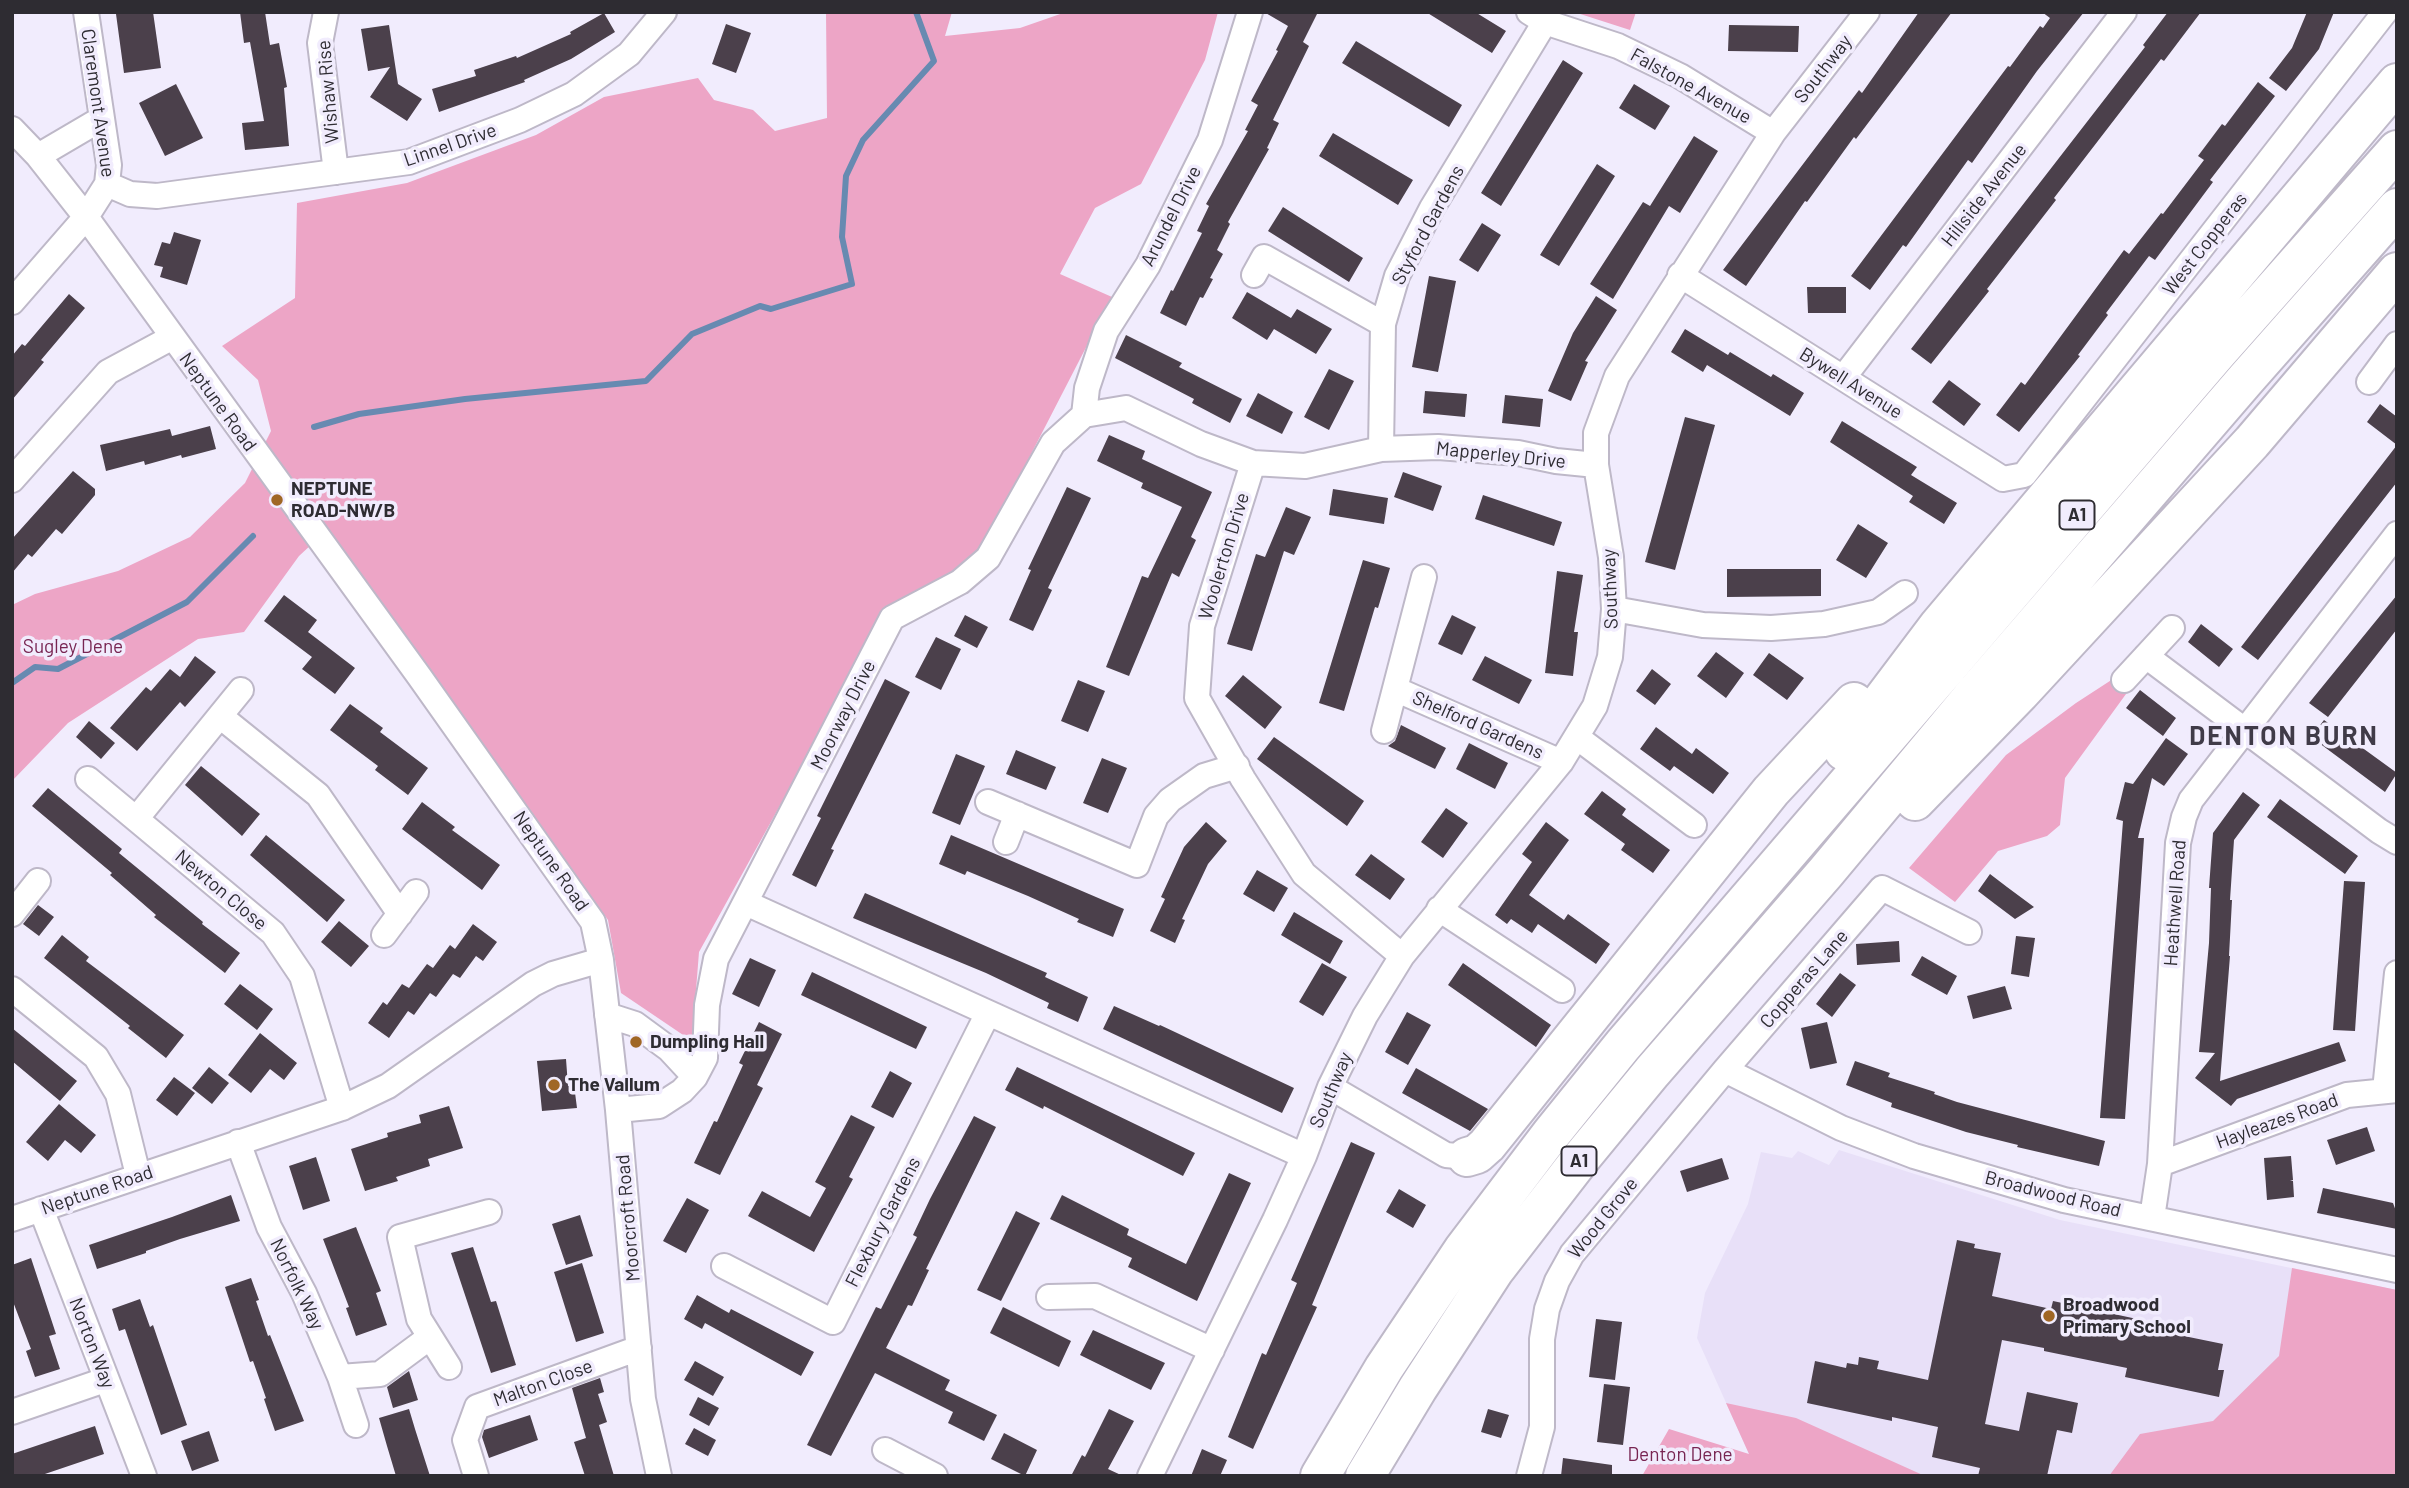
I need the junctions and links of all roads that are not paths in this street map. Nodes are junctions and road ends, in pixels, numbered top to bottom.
1 (86, 12) edge
2 (326, 12) edge
3 (664, 12) edge
4 (1250, 12) edge
5 (1867, 12) edge
6 (2124, 12) edge
7 (2385, 12) edge
8 (1537, 17) edge
9 (2397, 83) edge
10 (101, 120) junction
11 (12, 130) edge
12 (1773, 133) junction
13 (2397, 150) edge
14 (38, 156) junction
15 (336, 172) junction
16 (107, 184) junction
17 (158, 196) joint
18 (2397, 208) edge
19 (86, 217) junction
20 (2397, 272) edge
21 (1254, 275) dead end
22 (1680, 275) junction
23 (12, 302) edge
24 (1384, 324) junction
25 (171, 338) junction
26 (2393, 357) edge
27 (1843, 378) junction
28 (2369, 382) dead end
29 (1084, 415) junction
30 (1381, 449) junction
31 (1253, 463) junction
32 (1596, 465) junction
33 (2024, 475) joint
34 (12, 480) edge
35 (2397, 534) edge
36 (1424, 577) dead end
37 (1905, 593) dead end
38 (1614, 609) junction
39 (1939, 625) junction
40 (2172, 628) dead end
41 (2146, 656) junction
42 (2124, 680) dead end
43 (1395, 688) junction
44 (241, 690) dead end
45 (220, 716) junction
46 (2246, 729) junction
47 (1384, 731) dead end
48 (1577, 738) junction
49 (1561, 762) junction
50 (1237, 766) junction
51 (88, 779) dead end
52 (988, 802) dead end
53 (1017, 814) junction
54 (136, 820) junction
55 (1694, 825) dead end
56 (1006, 842) dead end
57 (2397, 842) edge
58 (1826, 872) junction
59 (38, 881) dead end
60 (1761, 883) junction
61 (416, 892) dead end
62 (746, 903) junction
63 (1439, 909) junction
64 (12, 914) edge
65 (400, 914) junction
66 (1969, 932) dead end
67 (384, 935) dead end
68 (1402, 956) junction
69 (601, 960) junction
70 (2397, 973) edge
71 (12, 989) edge
72 (1562, 990) dead end
73 (988, 1013) junction
74 (607, 1015) junction
75 (1725, 1070) junction
76 (695, 1077) junction
77 (1330, 1087) junction
78 (2391, 1090) edge
79 (342, 1108) junction
80 (618, 1110) junction
81 (238, 1142) junction
82 (1304, 1156) junction
83 (1467, 1157) joint
84 (2160, 1164) junction
85 (138, 1175) junction
86 (41, 1209) junction
87 (489, 1212) dead end
88 (2152, 1218) junction
89 (12, 1219) edge
90 (724, 1266) dead end
91 (2397, 1270) edge
92 (1049, 1297) dead end
93 (430, 1337) junction
94 (639, 1348) junction
95 (1212, 1350) junction
96 (449, 1367) dead end
97 (340, 1377) junction
98 (105, 1380) junction
99 (12, 1412) edge
100 (356, 1425) dead end
101 (885, 1450) dead end
102 (144, 1476) edge
103 (476, 1476) edge
104 (659, 1476) edge
105 (935, 1476) edge
106 (1150, 1476) edge
107 (1320, 1476) edge
108 (1365, 1476) edge
109 (1529, 1476) edge

1 - 10 street, Claremont Avenue
2 - 15 street, Wishaw Rise
3 - 15 street, Linnel Drive
4 - 29 street, Arundel Drive
5 - 12 street, Southway
6 - 27 street, Hillside Avenue
7 - 33 street, West Copperas
8 - 12 street, Falstone Avenue
8 - 24 street, Styford Gardens
9 - 39 highway
10 - 14 street
10 - 16 street, Claremont Avenue
11 - 14 street, Neptune Road
12 - 22 street, Southway
13 - 60 highway, A1
14 - 19 street, Neptune Road
15 - 17 street, Linnel Drive
16 - 17 street, Claremont Avenue
16 - 19 street
18 - 58 highway, A1
19 - 23 street
19 - 25 street, Neptune Road
20 - 58 highway
21 - 24 street
22 - 27 street, Bywell Avenue
22 - 32 street, Southway
24 - 30 street, Styford Gardens
25 - 34 street
25 - 69 street, Neptune Road
26 - 28 street
27 - 33 street, Bywell Avenue
29 - 31 street, Mapperley Drive
29 - 62 street, Moorway Drive
30 - 31 street, Mapperley Drive
30 - 32 street, Mapperley Drive
31 - 50 street, Woolerton Drive
32 - 38 street, Southway
35 - 46 street, Heathwell Road
36 - 43 street, Shelford Gardens
37 - 38 street
38 - 48 street, Southway
39 - 60 highway
39 - 83 highway
40 - 41 street
41 - 42 street
41 - 46 street
43 - 47 street, Shelford Gardens
43 - 49 street, Shelford Gardens
44 - 45 street
45 - 54 street
45 - 65 street
46 - 57 street
46 - 84 street, Heathwell Road
48 - 49 street, Southway
48 - 55 street
49 - 63 street, Southway
50 - 53 street
50 - 68 street, Woolerton Drive
51 - 54 street, Newton Close
52 - 53 street
53 - 56 street
54 - 79 street, Newton Close
58 - 108 highway, A1
59 - 64 street
60 - 107 highway, A1
61 - 65 street
62 - 73 street
62 - 76 street, Moorway Drive
63 - 68 street, Southway
63 - 72 street
65 - 67 street
66 - 75 street, Copperas Lane
68 - 77 street, Southway
69 - 74 street, Moorcroft Road
69 - 79 street, Neptune Road
70 - 78 street
71 - 85 street
73 - 82 street
73 - 90 street, Flexbury Gardens
74 - 76 street
74 - 80 street, Moorcroft Road
75 - 88 street, Broadwood Road
75 - 109 street, Wood Grove
76 - 80 street
77 - 82 street, Southway
77 - 83 street
78 - 84 street, Hayleazes Road
79 - 81 street, Neptune Road
80 - 94 street, Moorcroft Road
81 - 85 street, Neptune Road
81 - 97 street, Norfolk Way
82 - 95 street, Southway
84 - 88 street, Heathwell Road
85 - 86 street, Neptune Road
86 - 89 street, Neptune Road
86 - 98 street, Norton Way
87 - 93 street
88 - 91 street, Broadwood Road
92 - 95 street
93 - 96 street
93 - 97 street
94 - 103 street, Malton Close
94 - 104 street, Moorcroft Road
95 - 106 street, Southway
97 - 100 street, Norfolk Way
98 - 99 street
98 - 102 street, Norton Way
101 - 105 street

